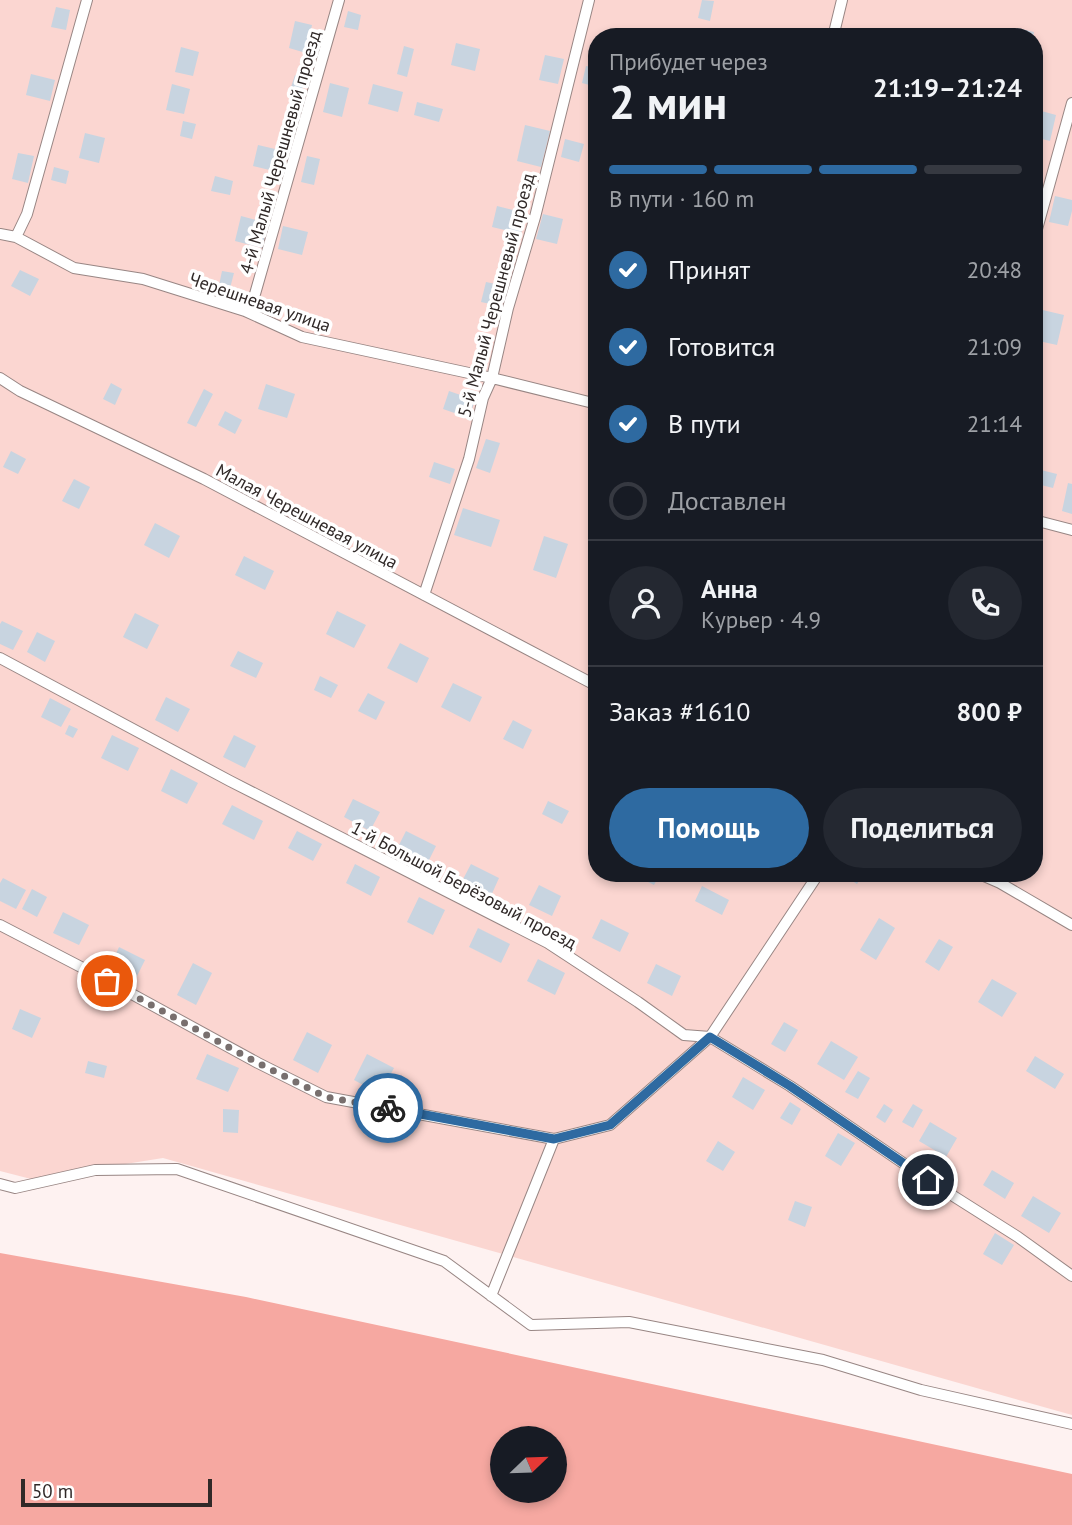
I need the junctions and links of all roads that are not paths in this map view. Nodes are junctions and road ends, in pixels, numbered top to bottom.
1 (87, 0) edge
2 (340, 0) edge
3 (589, 0) edge
4 (842, 0) edge
5 (835, 28) edge
6 (1072, 103) edge
7 (1043, 208) edge
8 (0, 234) edge
9 (16, 237) junction
10 (245, 311) junction
11 (0, 378) edge
12 (492, 378) junction
13 (588, 402) edge
14 (1043, 522) edge
15 (1072, 530) edge
16 (424, 595) junction
17 (0, 658) edge
18 (588, 681) edge
19 (813, 882) edge
20 (998, 882) edge
21 (0, 925) edge
22 (1072, 925) edge
23 (710, 1037) junction
24 (554, 1139) junction
25 (0, 1184) edge
26 (1072, 1276) edge
27 (491, 1296) junction
28 (1072, 1424) edge

1 - 9 lane
2 - 10 lane, 4-й Малый Черешневый проезд
3 - 12 lane, 5-й Малый Черешневый проезд
4 - 5 lane
6 - 7 lane
8 - 9 lane, Черешневая улица
9 - 10 lane, Черешневая улица
10 - 12 lane, Черешневая улица
11 - 16 lane, Малая Черешневая улица
12 - 13 lane, Черешневая улица
12 - 16 lane, 5-й Малый Черешневый проезд
14 - 15 lane
16 - 18 lane, Малая Черешневая улица
17 - 23 lane, 1-й Большой Берёзовый проезд
19 - 23 lane
20 - 22 lane
21 - 24 lane
23 - 24 lane
23 - 26 lane, 1-й Большой Берёзовый проезд
24 - 27 lane
25 - 27 lane
27 - 28 lane

